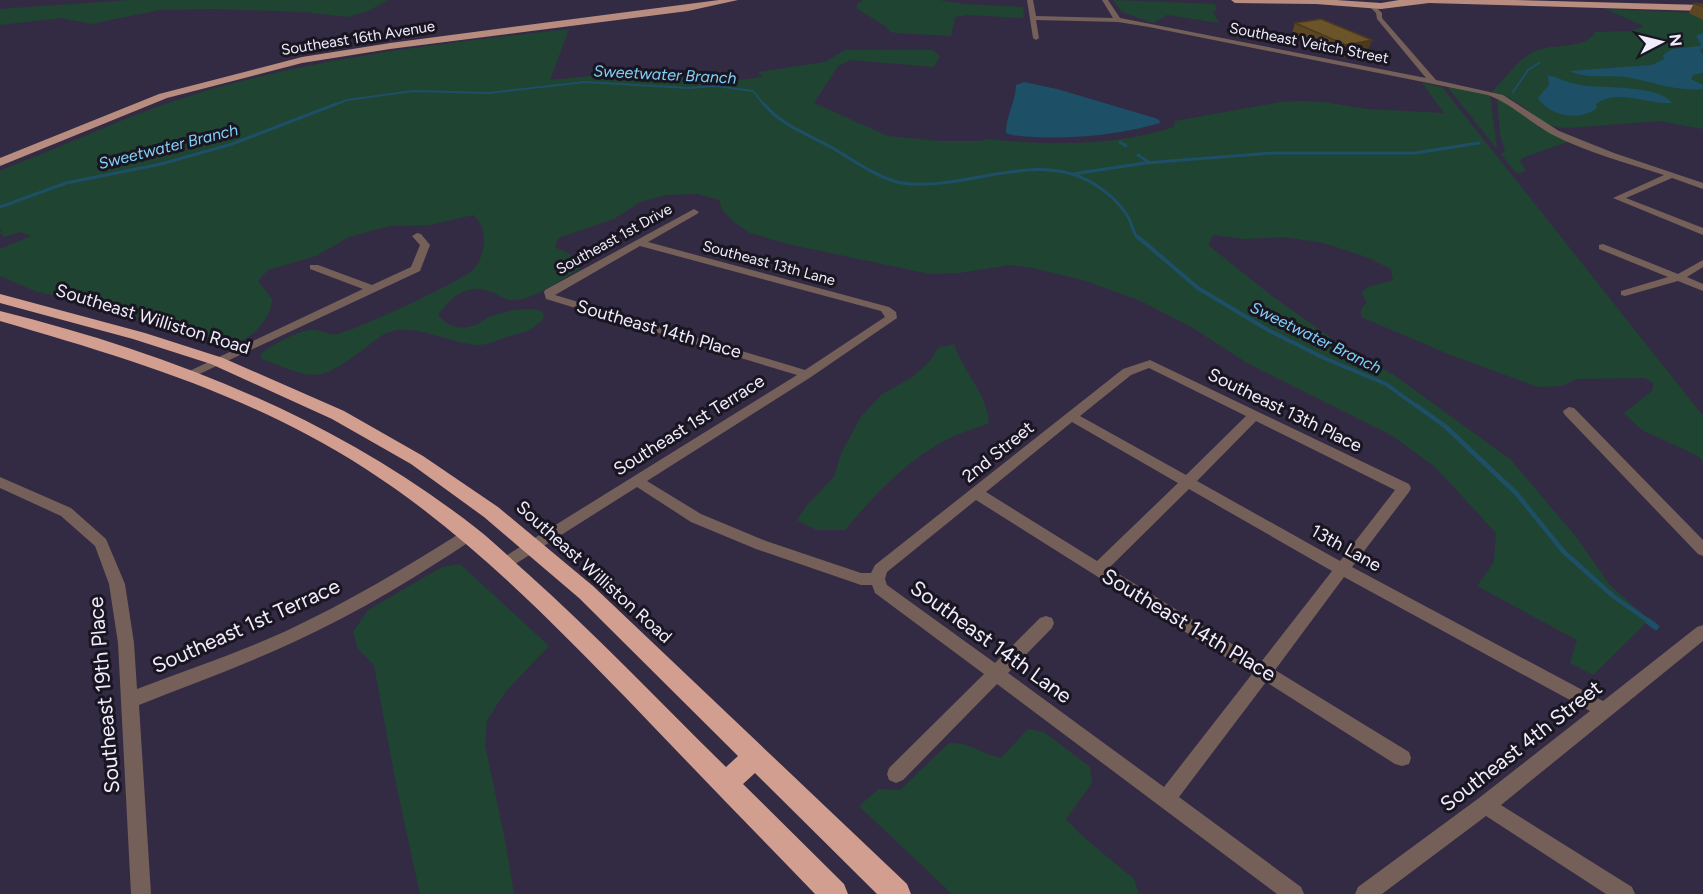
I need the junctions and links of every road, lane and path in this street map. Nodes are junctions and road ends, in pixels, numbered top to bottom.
1 (734, 0) edge
2 (1030, 0) edge
3 (1105, 0) edge
4 (1235, 0) edge
5 (1323, 0) edge
6 (1399, 0) edge
7 (1428, 0) edge
8 (1489, 0) edge
9 (1541, 0) edge
10 (1316, 1) edge
11 (1366, 2) edge
12 (1382, 4) edge
13 (1703, 7) edge
14 (1033, 18) junction
15 (1118, 20) junction
16 (1036, 39) dead end
17 (1432, 80) junction
18 (0, 162) edge
19 (1672, 175) junction
20 (1703, 186) edge
21 (694, 212) dead end
22 (1703, 232) edge
23 (417, 236) dead end
24 (638, 242) junction
25 (1603, 247) dead end
26 (1703, 263) edge
27 (314, 267) dead end
28 (1678, 278) junction
29 (1703, 288) edge
30 (373, 289) junction
31 (549, 292) joint
32 (1625, 293) dead end
33 (0, 298) edge
34 (891, 315) joint
35 (0, 316) edge
36 (217, 361) junction
37 (1150, 364) joint
38 (189, 374) junction
39 (807, 374) junction
40 (1569, 411) dead end
41 (338, 415) junction
42 (1255, 415) junction
43 (1071, 416) junction
44 (313, 430) junction
45 (637, 481) junction
46 (0, 482) edge
47 (1188, 484) junction
48 (976, 493) junction
49 (470, 534) junction
50 (533, 546) junction
51 (1703, 550) edge
52 (504, 564) junction
53 (1342, 569) junction
54 (1098, 570) junction
55 (877, 579) junction
56 (1046, 623) dead end
57 (1703, 632) edge
58 (1264, 670) junction
59 (997, 675) junction
60 (130, 700) junction
61 (1604, 710) junction
62 (755, 757) junction
63 (1402, 758) dead end
64 (896, 774) dead end
65 (726, 783) junction
66 (1166, 799) junction
67 (1485, 805) junction
68 (141, 894) edge
69 (834, 894) edge
70 (897, 894) edge
71 (1294, 894) edge
72 (1365, 894) edge
73 (1625, 894) edge

1 - 18 main road, Southeast 16th Avenue
2 - 14 street
3 - 15 street
4 - 10 main road
5 - 10 main road
5 - 11 main road
6 - 12 main road
7 - 8 main road
7 - 12 main road
8 - 13 main road
9 - 13 main road
10 - 11 main road
11 - 12 main road
12 - 17 street
14 - 15 street, Southeast Veitch Street
14 - 16 street
15 - 17 street, Southeast Veitch Street
17 - 19 street, Southeast Veitch Street
19 - 20 street, Southeast Veitch Street
19 - 22 street
21 - 24 street, Southeast 1st Drive
23 - 30 street
24 - 31 street, Southeast 1st Drive
24 - 34 street, Southeast 13th Lane
25 - 28 street
26 - 28 street
27 - 30 street
28 - 29 street
28 - 32 street
30 - 36 street
31 - 39 street, Southeast 14th Place
33 - 36 highway, Southeast Williston Road
34 - 39 street, Southeast 1st Terrace
35 - 38 highway
36 - 38 street
36 - 41 highway, Southeast Williston Road
37 - 42 street, Southeast 13th Place
37 - 43 street, 2nd Street
38 - 44 highway
39 - 45 street, Southeast 1st Terrace
40 - 51 street
41 - 44 highway
41 - 50 highway, Southeast Williston Road
42 - 47 street
42 - 53 street, Southeast 13th Place
43 - 47 street, 13th Lane
43 - 48 street, 2nd Street
44 - 49 highway
45 - 50 street, Southeast 1st Terrace
45 - 55 street
46 - 60 street, Southeast 19th Place
47 - 53 street, 13th Lane
47 - 54 street
48 - 54 street, Southeast 14th Place
48 - 55 street, 2nd Street
49 - 52 highway
49 - 60 street, Southeast 1st Terrace
50 - 52 street, Southeast 1st Terrace
50 - 62 highway, Southeast Williston Road
52 - 65 highway
53 - 58 street
53 - 61 street, 13th Lane
54 - 58 street, Southeast 14th Place
55 - 59 street, Southeast 14th Lane
56 - 59 street
57 - 61 street, Southeast 4th Street
58 - 63 street, Southeast 14th Place
58 - 66 street
59 - 64 street
59 - 66 street, Southeast 14th Lane
60 - 68 street, Southeast 19th Place
61 - 67 street, Southeast 4th Street
62 - 65 highway
62 - 70 highway, Southeast Williston Road
65 - 69 highway
66 - 71 street, Southeast 14th Lane
67 - 72 street, Southeast 4th Street
67 - 73 street

